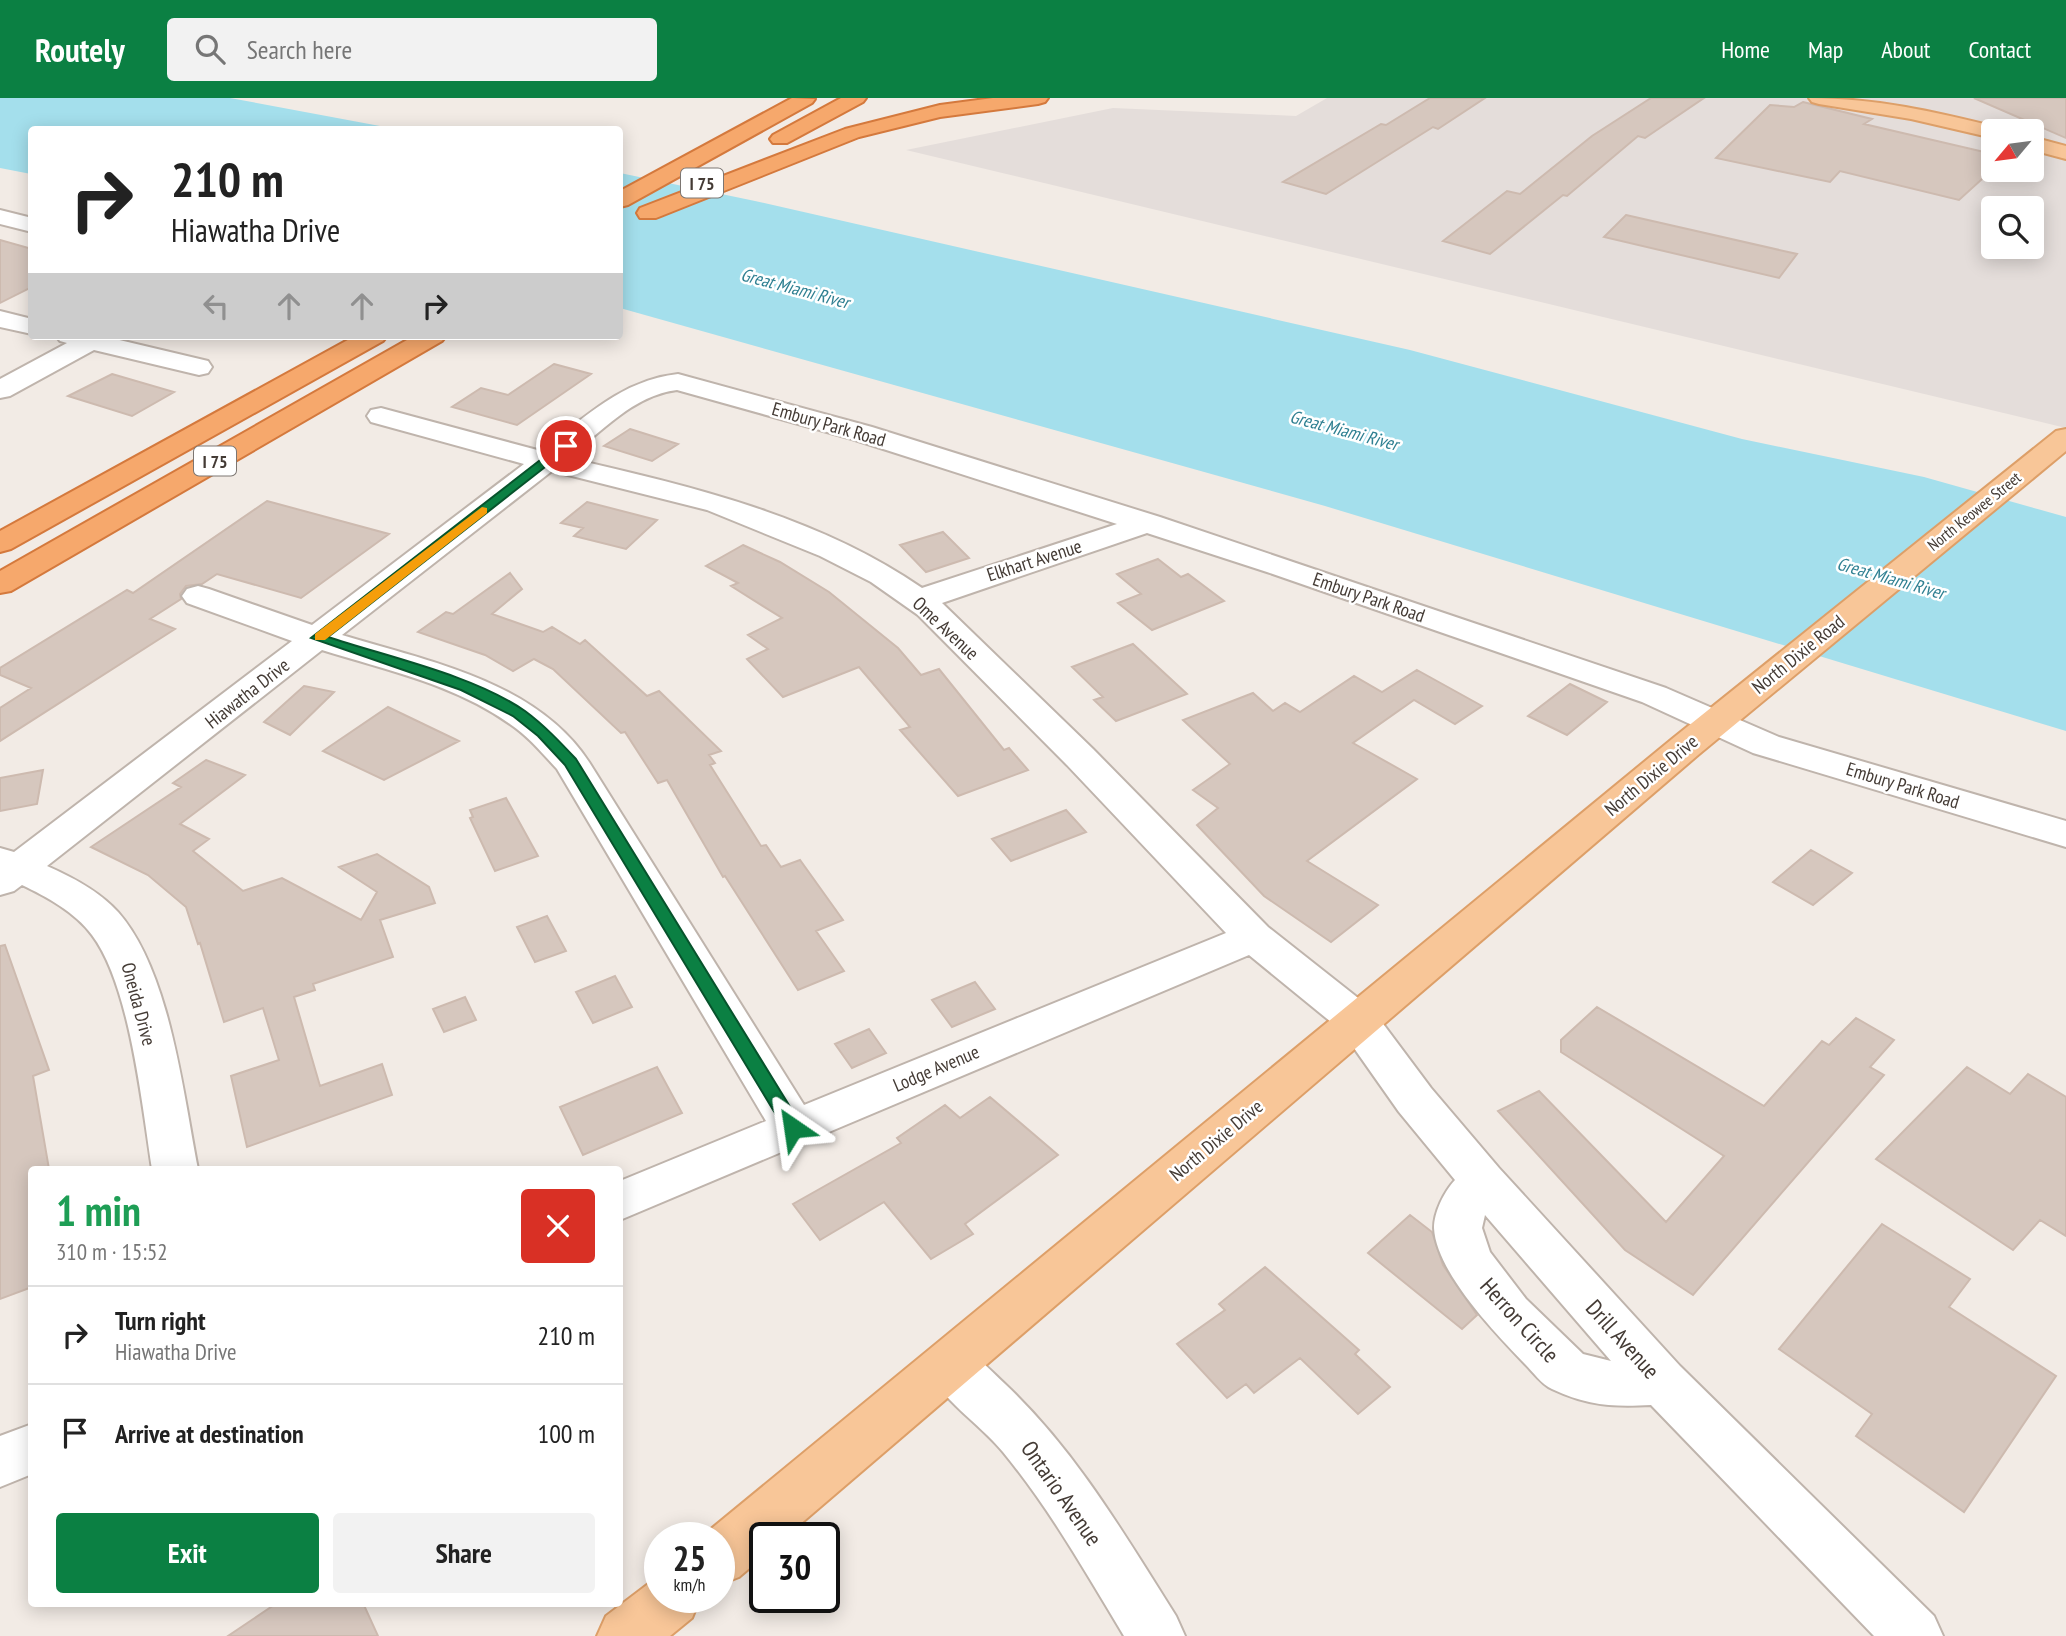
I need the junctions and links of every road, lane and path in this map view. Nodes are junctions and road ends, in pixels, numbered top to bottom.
1 (778, 98) edge
2 (807, 98) edge
3 (856, 98) edge
4 (1038, 98) edge
5 (1819, 98) edge
6 (1981, 129) edge
7 (711, 143) junction
8 (2044, 147) edge
9 (2066, 153) edge
10 (629, 195) edge
11 (0, 218) edge
12 (28, 224) edge
13 (0, 319) edge
14 (28, 326) edge
15 (84, 340) edge
16 (95, 340) edge
17 (367, 340) edge
18 (427, 340) edge
19 (199, 366) dead end
20 (664, 382) joint
21 (0, 390) edge
22 (381, 416) dead end
23 (2066, 437) edge
24 (545, 461) junction
25 (1149, 523) junction
26 (0, 543) edge
27 (0, 584) edge
28 (1882, 585) joint
29 (198, 596) dead end
30 (920, 601) junction
31 (318, 638) junction
32 (1714, 722) junction
33 (2066, 834) edge
34 (6, 870) edge
35 (1254, 937) junction
36 (1357, 1020) junction
37 (793, 1128) junction
38 (174, 1166) edge
39 (1483, 1181) junction
40 (623, 1200) edge
41 (950, 1365) junction
42 (1662, 1382) junction
43 (28, 1450) edge
44 (0, 1462) edge
45 (735, 1546) edge
46 (654, 1613) edge
47 (626, 1636) edge
48 (1156, 1636) edge
49 (1914, 1636) edge

1 - 7 highway
2 - 7 highway, I 75
3 - 4 highway, I 75
5 - 6 main road
7 - 10 highway, I 75
8 - 9 main road
11 - 12 street
13 - 14 street
15 - 21 street
16 - 19 street
17 - 26 highway, I 75
18 - 27 highway, I 75
20 - 24 street, Hiawatha Drive
20 - 25 street, Embury Park Road
22 - 24 street, Ome Avenue
23 - 28 main road, North Keowee Street
24 - 30 street, Ome Avenue
24 - 31 street, Hiawatha Drive
25 - 30 street, Elkhart Avenue
25 - 32 street, Embury Park Road
28 - 32 main road, North Dixie Road
29 - 31 street
30 - 35 street, Ome Avenue
31 - 34 street, Hiawatha Drive
31 - 37 street
32 - 33 street, Embury Park Road
32 - 36 main road, North Dixie Drive
34 - 38 street, Oneida Drive
35 - 36 street, Ome Avenue
35 - 37 street, Lodge Avenue
36 - 39 street, Drill Avenue
36 - 41 main road, North Dixie Drive
37 - 40 street, Lodge Avenue
39 - 42 street, Drill Avenue
39 - 42 street, Herron Circle
41 - 45 main road, North Dixie Drive
41 - 48 street, Ontario Avenue
42 - 49 street, Drill Avenue
43 - 44 street
46 - 47 main road

